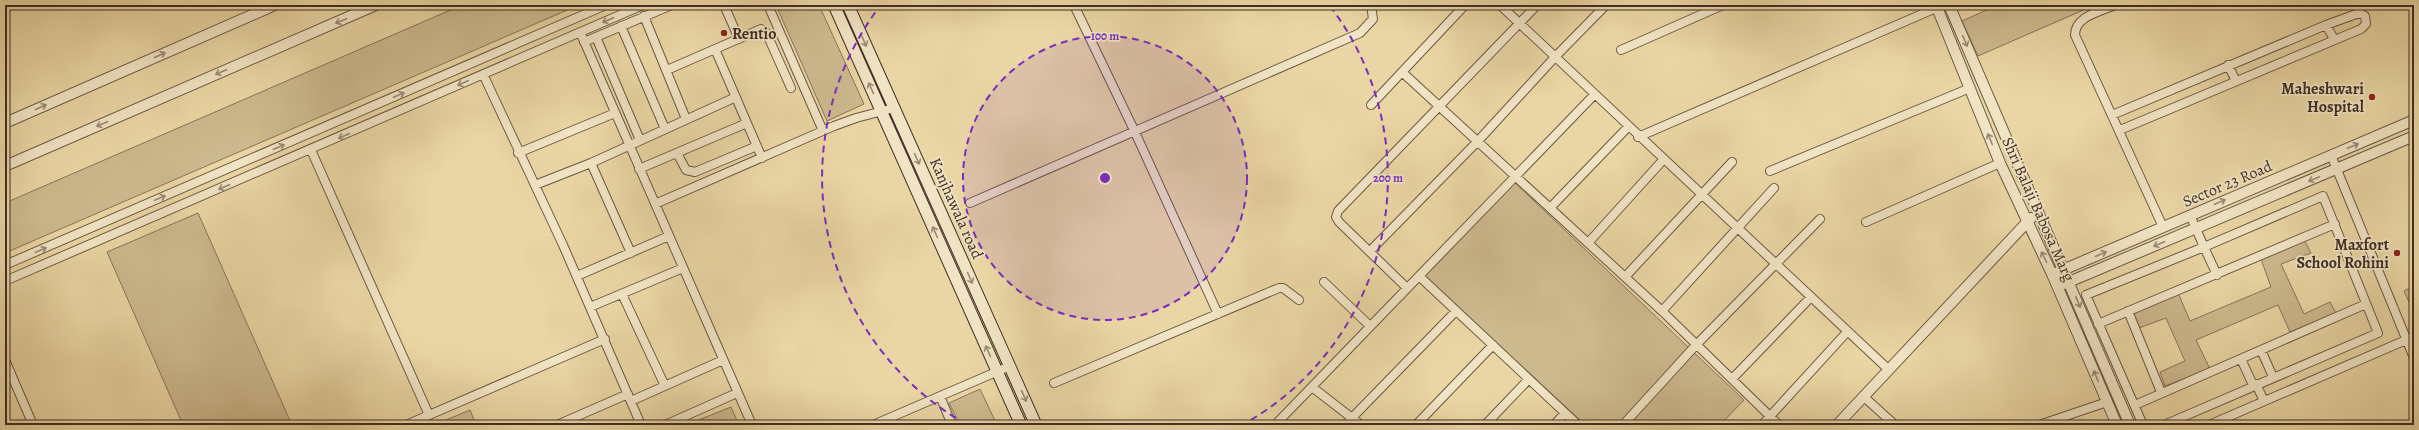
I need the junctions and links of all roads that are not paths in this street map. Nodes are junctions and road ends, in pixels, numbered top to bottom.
1 (275, 5) edge
2 (376, 5) edge
3 (606, 5) edge
4 (643, 5) edge
5 (672, 5) edge
6 (724, 5) edge
7 (768, 5) edge
8 (834, 5) edge
9 (848, 5) edge
10 (1074, 5) edge
11 (1371, 5) edge
12 (1465, 5) edge
13 (1500, 5) edge
14 (1537, 5) edge
15 (1606, 5) edge
16 (1723, 5) edge
17 (1950, 5) edge
18 (2115, 5) edge
19 (1938, 6) edge
20 (644, 16) junction
21 (1520, 24) junction
22 (2326, 25) junction
23 (621, 26) junction
24 (580, 32) junction
25 (596, 37) junction
26 (739, 38) junction
27 (2334, 39) junction
28 (584, 42) junction
29 (715, 49) junction
30 (1621, 50) dead end
31 (1555, 57) junction
32 (2228, 65) junction
33 (667, 70) junction
34 (1402, 72) junction
35 (483, 74) junction
36 (2236, 81) junction
37 (791, 88) dead end
38 (1970, 88) junction
39 (1595, 94) junction
40 (736, 97) junction
41 (1371, 105) dead end
42 (1440, 107) junction
43 (894, 108) junction
44 (882, 111) junction
45 (615, 113) junction
46 (2112, 115) junction
47 (686, 119) junction
48 (2414, 120) edge
49 (5, 123) edge
50 (747, 123) junction
51 (1628, 127) junction
52 (665, 129) junction
53 (1134, 130) junction
54 (2120, 130) junction
55 (823, 132) junction
56 (2414, 136) edge
57 (1638, 137) junction
58 (640, 140) junction
59 (1478, 141) junction
60 (629, 145) junction
61 (757, 146) junction
62 (311, 150) junction
63 (518, 153) junction
64 (677, 153) junction
65 (2330, 155) junction
66 (762, 158) junction
67 (1663, 160) junction
68 (591, 162) junction
69 (1732, 162) dead end
70 (2000, 163) junction
71 (5, 166) edge
72 (639, 169) junction
73 (2336, 170) junction
74 (1770, 171) dead end
75 (1515, 175) junction
76 (535, 185) junction
77 (1774, 188) dead end
78 (1701, 195) junction
79 (970, 203) dead end
80 (655, 204) junction
81 (1550, 208) junction
82 (2038, 209) junction
83 (2190, 215) junction
84 (1820, 219) dead end
85 (1866, 222) dead end
86 (2027, 223) junction
87 (2335, 224) junction
88 (2163, 227) junction
89 (2195, 228) junction
90 (1738, 229) junction
91 (669, 236) junction
92 (1588, 243) junction
93 (2204, 246) junction
94 (1370, 250) junction
95 (631, 253) junction
96 (1774, 264) junction
97 (5, 266) edge
98 (683, 268) junction
99 (2064, 270) junction
100 (2052, 274) junction
101 (2217, 275) junction
102 (576, 276) junction
103 (1419, 276) junction
104 (1625, 277) junction
105 (5, 281) edge
106 (1324, 282) dead end
107 (2069, 282) junction
108 (2058, 287) junction
109 (1407, 288) junction
110 (622, 294) junction
111 (1811, 297) junction
112 (1299, 300) dead end
113 (2366, 304) junction
114 (590, 307) junction
115 (1456, 311) junction
116 (1662, 311) junction
117 (2128, 311) junction
118 (1218, 314) junction
119 (2098, 324) junction
120 (1370, 326) junction
121 (1847, 332) junction
122 (605, 339) junction
123 (2406, 340) junction
124 (1493, 345) junction
125 (1696, 345) junction
126 (2261, 350) junction
127 (2414, 358) edge
128 (2241, 359) junction
129 (5, 360) edge
130 (723, 360) junction
131 (1010, 366) junction
132 (1888, 369) junction
133 (997, 372) junction
134 (2273, 376) junction
135 (1529, 379) junction
136 (1732, 379) junction
137 (1054, 383) dead end
138 (2255, 384) junction
139 (665, 386) junction
140 (1312, 387) junction
141 (2161, 392) junction
142 (737, 393) junction
143 (940, 396) junction
144 (1863, 396) junction
145 (629, 398) junction
146 (2107, 402) junction
147 (2264, 402) junction
148 (2135, 405) junction
149 (1565, 413) junction
150 (428, 415) junction
151 (1770, 416) junction
152 (1351, 418) junction
153 (570, 423) edge
154 (33, 425) edge
155 (406, 425) edge
156 (557, 425) edge
157 (641, 425) edge
158 (665, 425) edge
159 (752, 425) edge
160 (873, 425) edge
161 (952, 425) edge
162 (1021, 425) edge
163 (1036, 425) edge
164 (1276, 425) edge
165 (1345, 425) edge
166 (1361, 425) edge
167 (1416, 425) edge
168 (1485, 425) edge
169 (1554, 425) edge
170 (1578, 425) edge
171 (1623, 425) edge
172 (1762, 425) edge
173 (1779, 425) edge
174 (1836, 425) edge
175 (1895, 425) edge
176 (2039, 425) edge
177 (2117, 425) edge
178 (2130, 425) edge
179 (2143, 425) edge
180 (2164, 425) edge
181 (2209, 425) edge

49 -> 1 street
2 -> 71 street
97 -> 3 street
4 -> 24 street
5 - 20 street
6 - 26 street
7 - 55 street
44 -> 8 main road, Kanjhawala road
9 -> 43 main road, Kanjhawala road
10 - 53 street
11 - 53 street
12 - 34 street
13 - 21 street
14 - 21 street
15 - 31 street
16 - 30 street
17 -> 82 street, Shri Balaji Babosa Marg
18 - 46 street
19 - 38 street, Shri Balaji Babosa Marg
19 - 57 street
20 - 23 street
20 - 33 street
21 - 31 street
21 - 42 street
22 - 27 street
22 - 27 street
22 - 32 street
23 - 25 street
23 - 52 street
24 - 28 street
24 - 35 street
25 - 28 street
25 - 58 street
26 - 29 street
26 - 37 street
27 - 36 street
28 - 45 street
29 - 33 street
29 - 40 street
31 - 39 street
31 - 59 street
32 - 36 street
32 - 46 street
33 - 47 street
34 - 41 street
34 - 42 street
35 -> 62 street
35 - 63 street
36 - 54 street
70 -> 38 street, Shri Balaji Babosa Marg
38 - 74 street
39 - 51 street
39 - 75 street
40 - 47 street
40 - 50 street
42 - 59 street
42 - 94 street
43 - 44 street
43 -> 131 main road, Kanjhawala road
44 - 55 street
133 -> 44 main road, Kanjhawala road
45 - 60 street
45 - 63 street
46 - 54 street
47 - 52 street
65 -> 48 street, Sector 23 Road
50 - 61 street
50 - 64 street
51 - 57 street
51 - 81 street
52 - 58 street
53 - 79 street
53 - 118 street
54 - 88 street
55 - 66 street
56 - 73 street, Sector 23 Road
57 - 67 street
58 - 60 street
59 - 75 street
59 - 94 street
60 - 68 street
60 - 72 street
61 - 64 street
61 - 66 street
62 -> 105 street
62 - 150 street
63 - 76 street
64 - 72 street
65 - 73 street
83 -> 65 street, Sector 23 Road
66 - 80 street
67 - 78 street
67 - 92 street
68 - 76 street
68 - 95 street
69 - 78 street
70 - 85 street
70 - 86 street, Shri Balaji Babosa Marg
72 - 80 street
73 -> 89 street, Sector 23 Road
73 - 123 street
75 - 81 street
75 - 103 street
76 - 102 street
77 - 90 street
78 - 90 street
78 - 104 street
80 - 91 street
81 - 92 street
82 - 86 street
82 - 99 street, Shri Balaji Babosa Marg
83 - 88 street, Sector 23 Road
83 - 89 street
84 - 96 street
100 -> 86 street, Shri Balaji Babosa Marg
86 - 132 street
87 - 93 street
87 - 101 street
87 - 113 street
99 -> 88 street, Sector 23 Road
89 - 93 street
89 -> 107 street, Sector 23 Road
90 - 96 street
90 - 116 street
91 - 95 street
91 - 98 street
92 - 104 street
93 - 101 street
93 - 119 street
94 - 109 street
95 - 102 street
96 - 111 street
96 - 125 street
98 - 110 street
98 - 130 street
99 - 100 street, Sector 23 Road
99 - 107 street, Shri Balaji Babosa Marg
100 - 108 street, Shri Balaji Babosa Marg
101 - 117 street
102 - 114 street
103 - 109 street
103 - 115 street
104 - 116 street
106 - 120 street
107 - 108 street, Sector 23 Road
107 -> 178 street, Shri Balaji Babosa Marg
146 -> 108 street, Shri Balaji Babosa Marg
109 - 120 street
110 - 114 street
110 - 139 street
111 - 121 street
111 - 136 street
112 - 118 street
113 - 126 street
113 - 134 street
114 - 122 street
115 - 124 street
115 - 152 street
116 - 125 street
117 - 119 street
117 - 141 street
118 - 137 street
119 - 148 street
120 - 140 street
121 - 132 street
121 - 151 street
122 - 145 street
122 - 150 street
123 - 127 street
123 - 147 street
124 - 135 street
124 - 167 street
125 - 136 street
125 - 171 street
126 - 128 street
126 - 134 street
128 - 138 street
128 - 141 street
129 - 154 street
130 - 139 street
130 - 142 street
131 - 133 street
131 -> 163 main road, Kanjhawala road
132 - 144 street
133 - 143 street
133 - 162 main road, Kanjhawala road
134 - 138 street
135 - 149 street
135 - 168 street
136 - 151 street
138 - 147 street
138 - 180 street
139 - 145 street
140 - 152 street
140 - 164 street
141 - 148 street
142 - 158 street
142 - 159 street
143 - 160 street
143 - 161 street
144 - 174 street
144 - 175 street
145 - 153 street
145 - 157 street
146 - 176 street
146 - 177 street, Shri Balaji Babosa Marg
147 - 181 street
148 - 179 street
149 - 169 street
149 - 170 street
150 - 155 street
151 - 172 street
151 - 173 street
152 - 165 street
152 - 166 street
153 - 156 street

